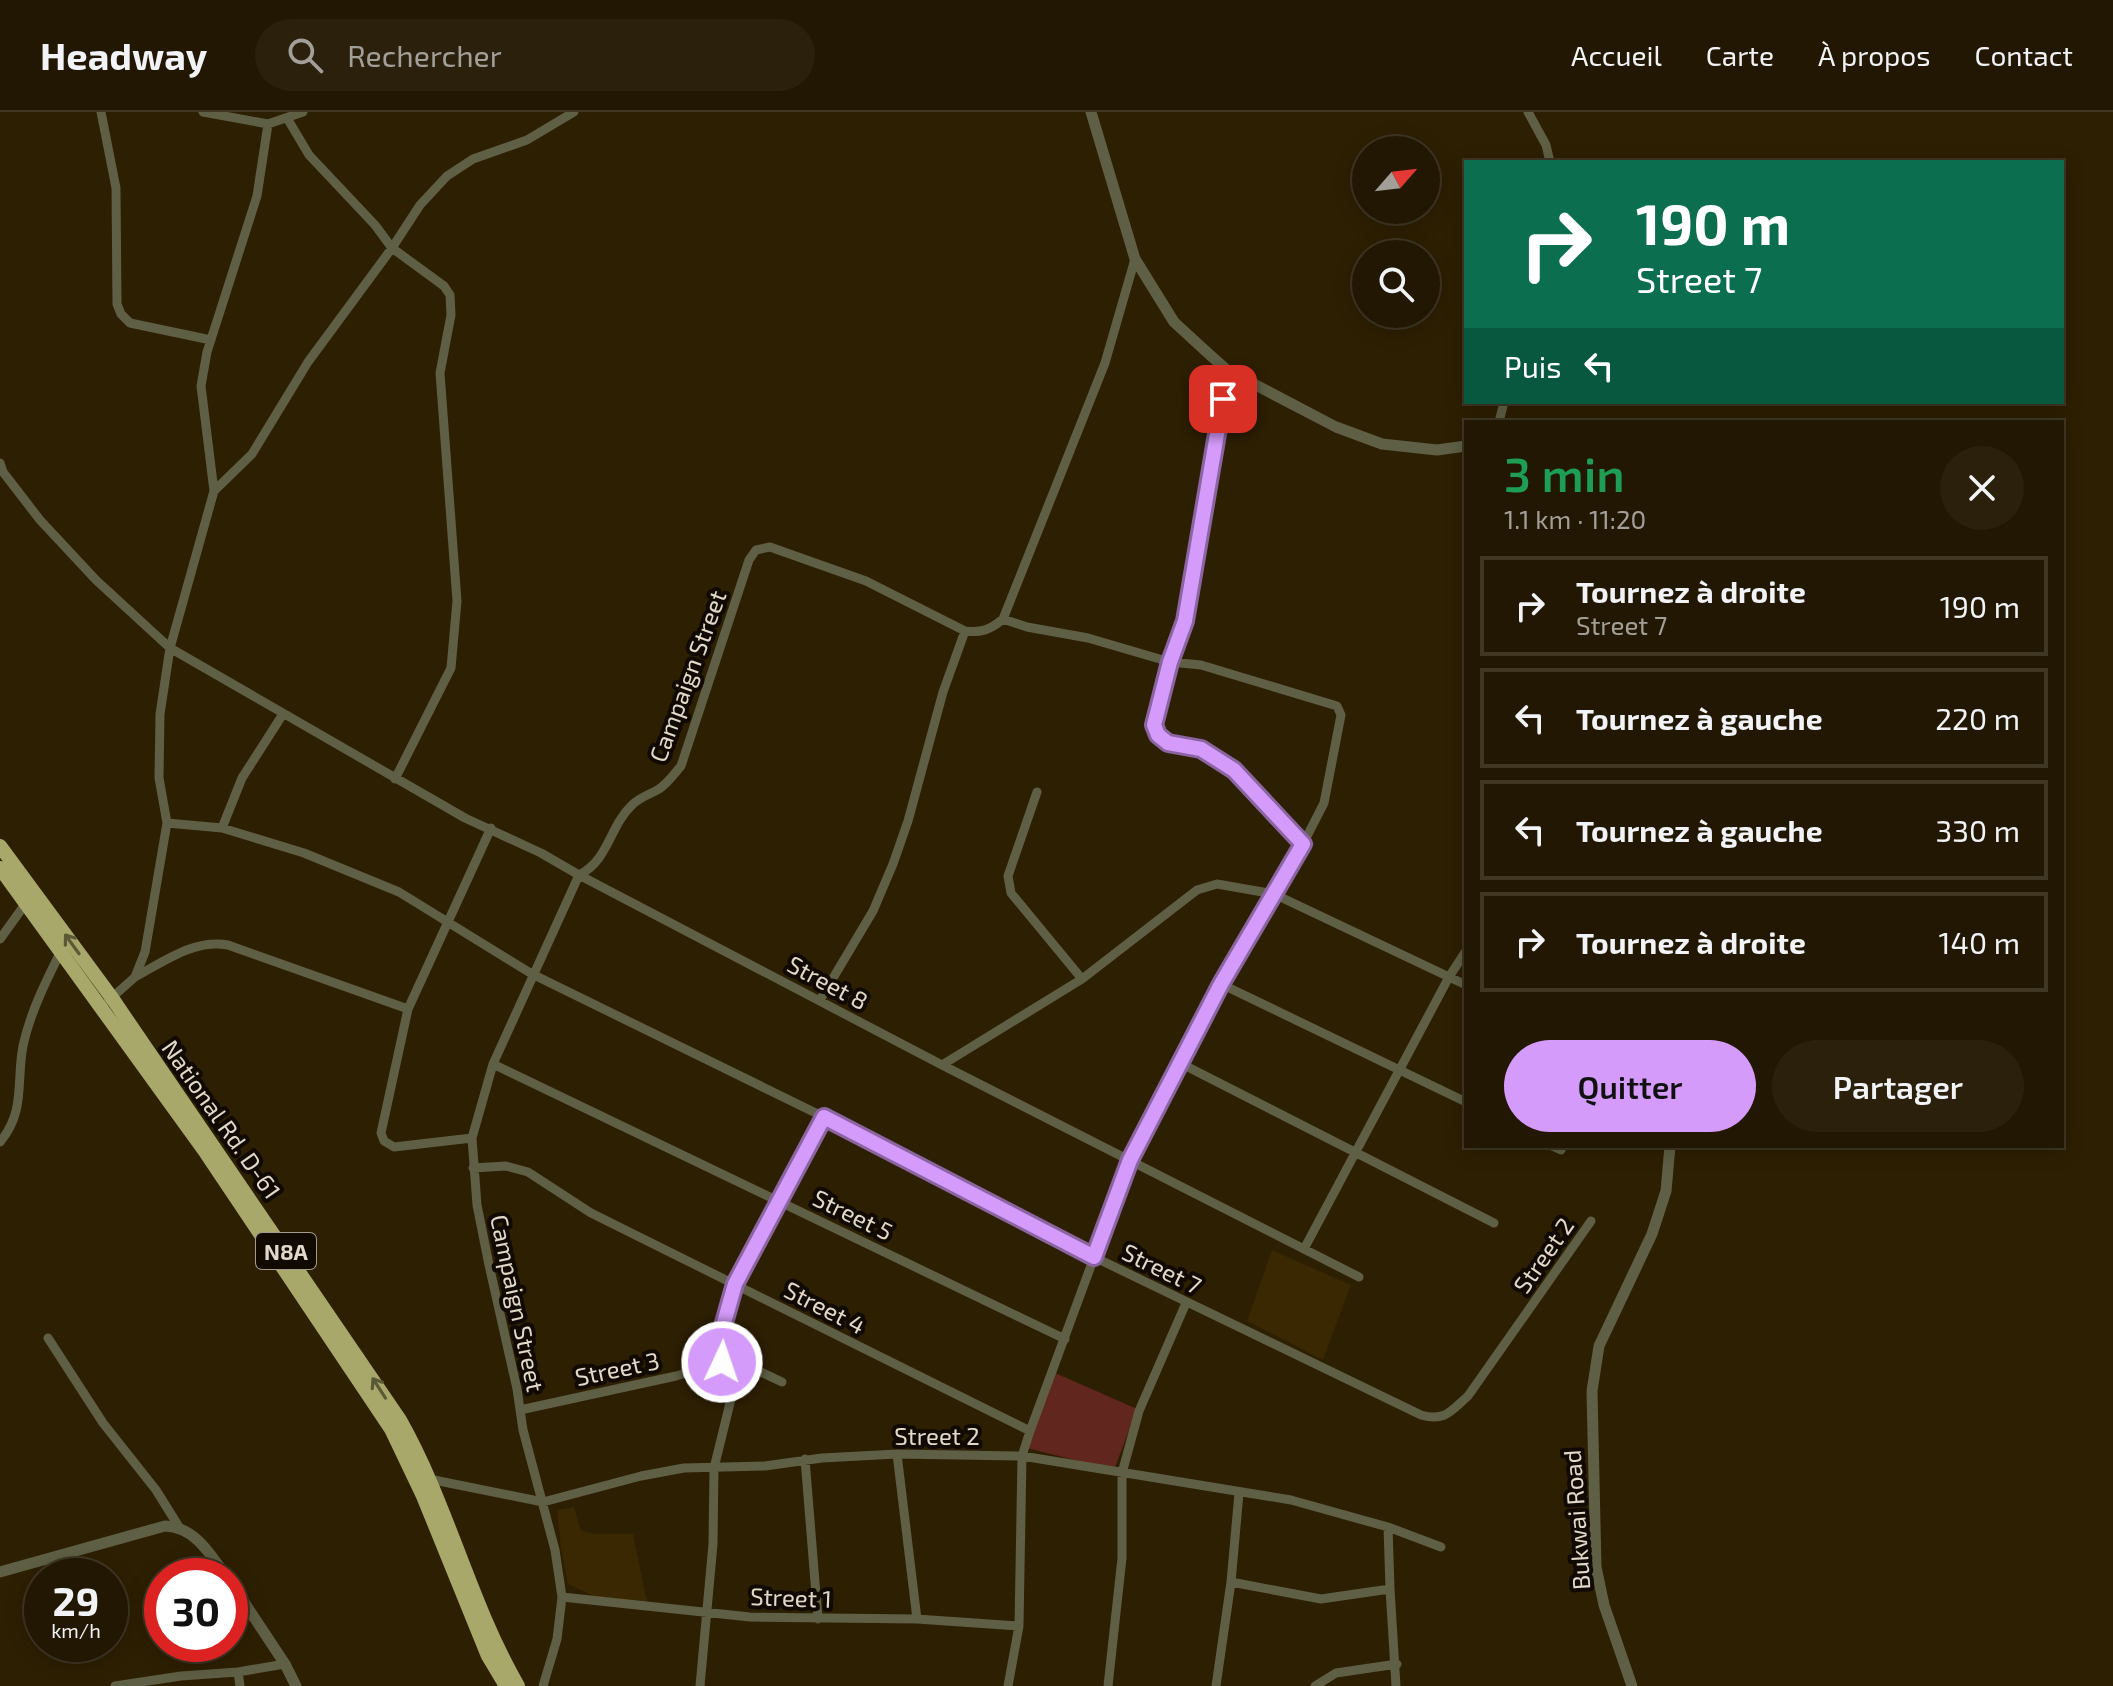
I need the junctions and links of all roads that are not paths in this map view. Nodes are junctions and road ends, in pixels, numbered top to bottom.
1 (101, 112) edge
2 (203, 112) edge
3 (303, 112) edge
4 (574, 112) edge
5 (1091, 112) edge
6 (1528, 112) edge
7 (287, 118) junction
8 (268, 124) junction
9 (1550, 160) edge
10 (392, 248) junction
11 (1135, 259) junction
12 (211, 340) junction
13 (1227, 370) junction
14 (1464, 446) edge
15 (0, 463) edge
16 (214, 491) junction
17 (1003, 619) junction
18 (965, 631) junction
19 (170, 648) junction
20 (1170, 662) junction
21 (283, 714) junction
22 (395, 779) junction
23 (1037, 792) dead end
24 (167, 823) junction
25 (222, 828) junction
26 (491, 828) junction
27 (1303, 844) junction
28 (0, 846) edge
29 (0, 868) edge
30 (579, 875) junction
31 (1274, 894) junction
32 (26, 903) junction
33 (447, 920) junction
34 (0, 939) edge
35 (61, 951) junction
36 (1464, 954) edge
37 (532, 974) junction
38 (135, 977) junction
39 (1449, 977) junction
40 (1082, 979) junction
41 (1221, 984) junction
42 (1464, 984) edge
43 (820, 1000) junction
44 (107, 1002) junction
45 (408, 1009) junction
46 (1180, 1063) junction
47 (493, 1064) junction
48 (942, 1065) junction
49 (1400, 1068) junction
50 (1464, 1101) edge
51 (824, 1117) junction
52 (472, 1138) junction
53 (0, 1142) edge
54 (1670, 1148) edge
55 (1355, 1151) junction
56 (1130, 1160) junction
57 (473, 1168) junction
58 (780, 1202) junction
59 (1591, 1221) dead end
60 (1494, 1223) dead end
61 (1304, 1249) junction
62 (1094, 1257) junction
63 (1359, 1277) dead end
64 (735, 1284) junction
65 (1186, 1303) junction
66 (48, 1338) dead end
67 (1065, 1339) junction
68 (722, 1362) junction
69 (782, 1382) dead end
70 (520, 1410) junction
71 (1434, 1419) joint
72 (1030, 1431) junction
73 (897, 1454) junction
74 (1022, 1456) junction
75 (805, 1459) junction
76 (714, 1468) junction
77 (1122, 1473) junction
78 (429, 1479) junction
79 (1239, 1493) junction
80 (543, 1502) junction
81 (179, 1527) junction
82 (1388, 1527) junction
83 (1441, 1547) dead end
84 (212, 1558) edge
85 (0, 1572) edge
86 (1231, 1582) junction
87 (1390, 1589) junction
88 (562, 1597) junction
89 (248, 1608) edge
90 (708, 1613) junction
91 (818, 1619) junction
92 (917, 1619) junction
93 (1019, 1626) junction
94 (285, 1664) junction
95 (1397, 1664) junction
96 (238, 1672) junction
97 (115, 1686) edge
98 (240, 1686) edge
99 (296, 1686) edge
100 (506, 1686) edge
101 (518, 1686) edge
102 (543, 1686) edge
103 (700, 1686) edge
104 (1008, 1686) edge
105 (1108, 1686) edge
106 (1216, 1686) edge
107 (1315, 1686) edge
108 (1396, 1686) edge
109 (1632, 1686) edge

1 - 12 street
2 - 8 street
3 - 7 street
4 - 10 street
5 - 11 street
6 - 9 street
7 - 8 street
7 - 10 street
8 - 12 street
10 - 16 street
10 - 22 street
11 - 13 street
11 - 17 street
12 - 16 street
13 - 14 street
13 - 20 street
15 - 19 street, Street 8
16 - 19 street
17 - 18 street
17 - 20 street
18 - 30 street, Campaign Street
18 - 43 street
19 - 21 street, Street 8
19 - 24 street
20 - 27 street
20 - 27 street
21 - 22 street, Street 8
21 - 25 street
22 - 26 street, Street 8
23 - 40 street
24 - 25 street, Street 7
24 - 38 street
25 - 33 street, Street 7
26 - 30 street, Street 8
26 - 33 street
27 - 31 street
44 -> 28 highway, National Rd. D-61 / N8A
29 - 32 highway, National Rd. D-61 / N8A
30 - 37 street, Campaign Street
30 - 43 street, Street 8
31 - 39 street
31 - 40 street
31 - 41 street
32 - 34 street
32 - 35 highway, National Rd. D-61 / N8A
33 - 37 street, Street 7
33 - 45 street
35 - 44 highway, National Rd. D-61 / N8A
35 - 53 street
36 - 39 street
37 - 47 street, Campaign Street
37 - 51 street, Street 7
38 - 44 street
38 - 45 street
39 - 42 street
39 - 49 street
40 - 48 street
41 - 46 street
41 - 49 street
43 - 48 street, Street 8
78 -> 44 highway, National Rd. D-61 / N8A
44 - 100 highway, National Rd. D-61 / N8A
45 - 52 street
46 - 55 street
46 - 56 street
47 - 52 street, Campaign Street
47 - 58 street, Street 5
48 - 56 street, Street 8
49 - 50 street
49 - 55 street
51 - 58 street
51 - 62 street, Street 7
52 - 57 street, Campaign Street
54 - 109 street, Bukwai Road
55 - 60 street
55 - 61 street
56 - 61 street, Street 8
56 - 62 street
57 - 64 street, Street 4
57 - 70 street, Campaign Street
58 - 64 street
58 - 67 street, Street 5
59 - 71 street, Street 2
61 - 63 street, Street 8
62 - 65 street, Street 7
62 - 67 street
64 - 68 street
64 - 72 street, Street 4
65 - 71 street, Street 7
65 - 77 street
66 - 81 street
67 - 72 street
68 - 69 street
68 - 70 street, Street 3
68 - 76 street
70 - 80 street, Campaign Street
72 - 74 street
73 - 74 street, Street 2
73 - 75 street, Street 2
73 - 92 street
74 - 77 street, Street 2
74 - 93 street
75 - 76 street, Street 2
75 - 91 street
76 - 80 street, Street 2
76 - 90 street
77 - 79 street, Street 2
77 - 105 street
78 - 80 street, Street 2
78 - 101 highway, National Rd. D-61 / N8A
79 - 82 street, Street 2
79 - 86 street
80 - 88 street, Campaign Street
81 - 84 street
81 - 85 street
82 - 83 street, Street 2
82 - 87 street
86 - 87 street
86 - 106 street
87 - 95 street
88 - 90 street, Street 1
88 - 102 street, Campaign Street
89 - 94 street
90 - 91 street, Street 1
90 - 103 street
91 - 92 street, Street 1
92 - 93 street, Street 1
93 - 104 street
94 - 96 street
94 - 99 street
95 - 107 street
95 - 108 street
96 - 97 street
96 - 98 street

